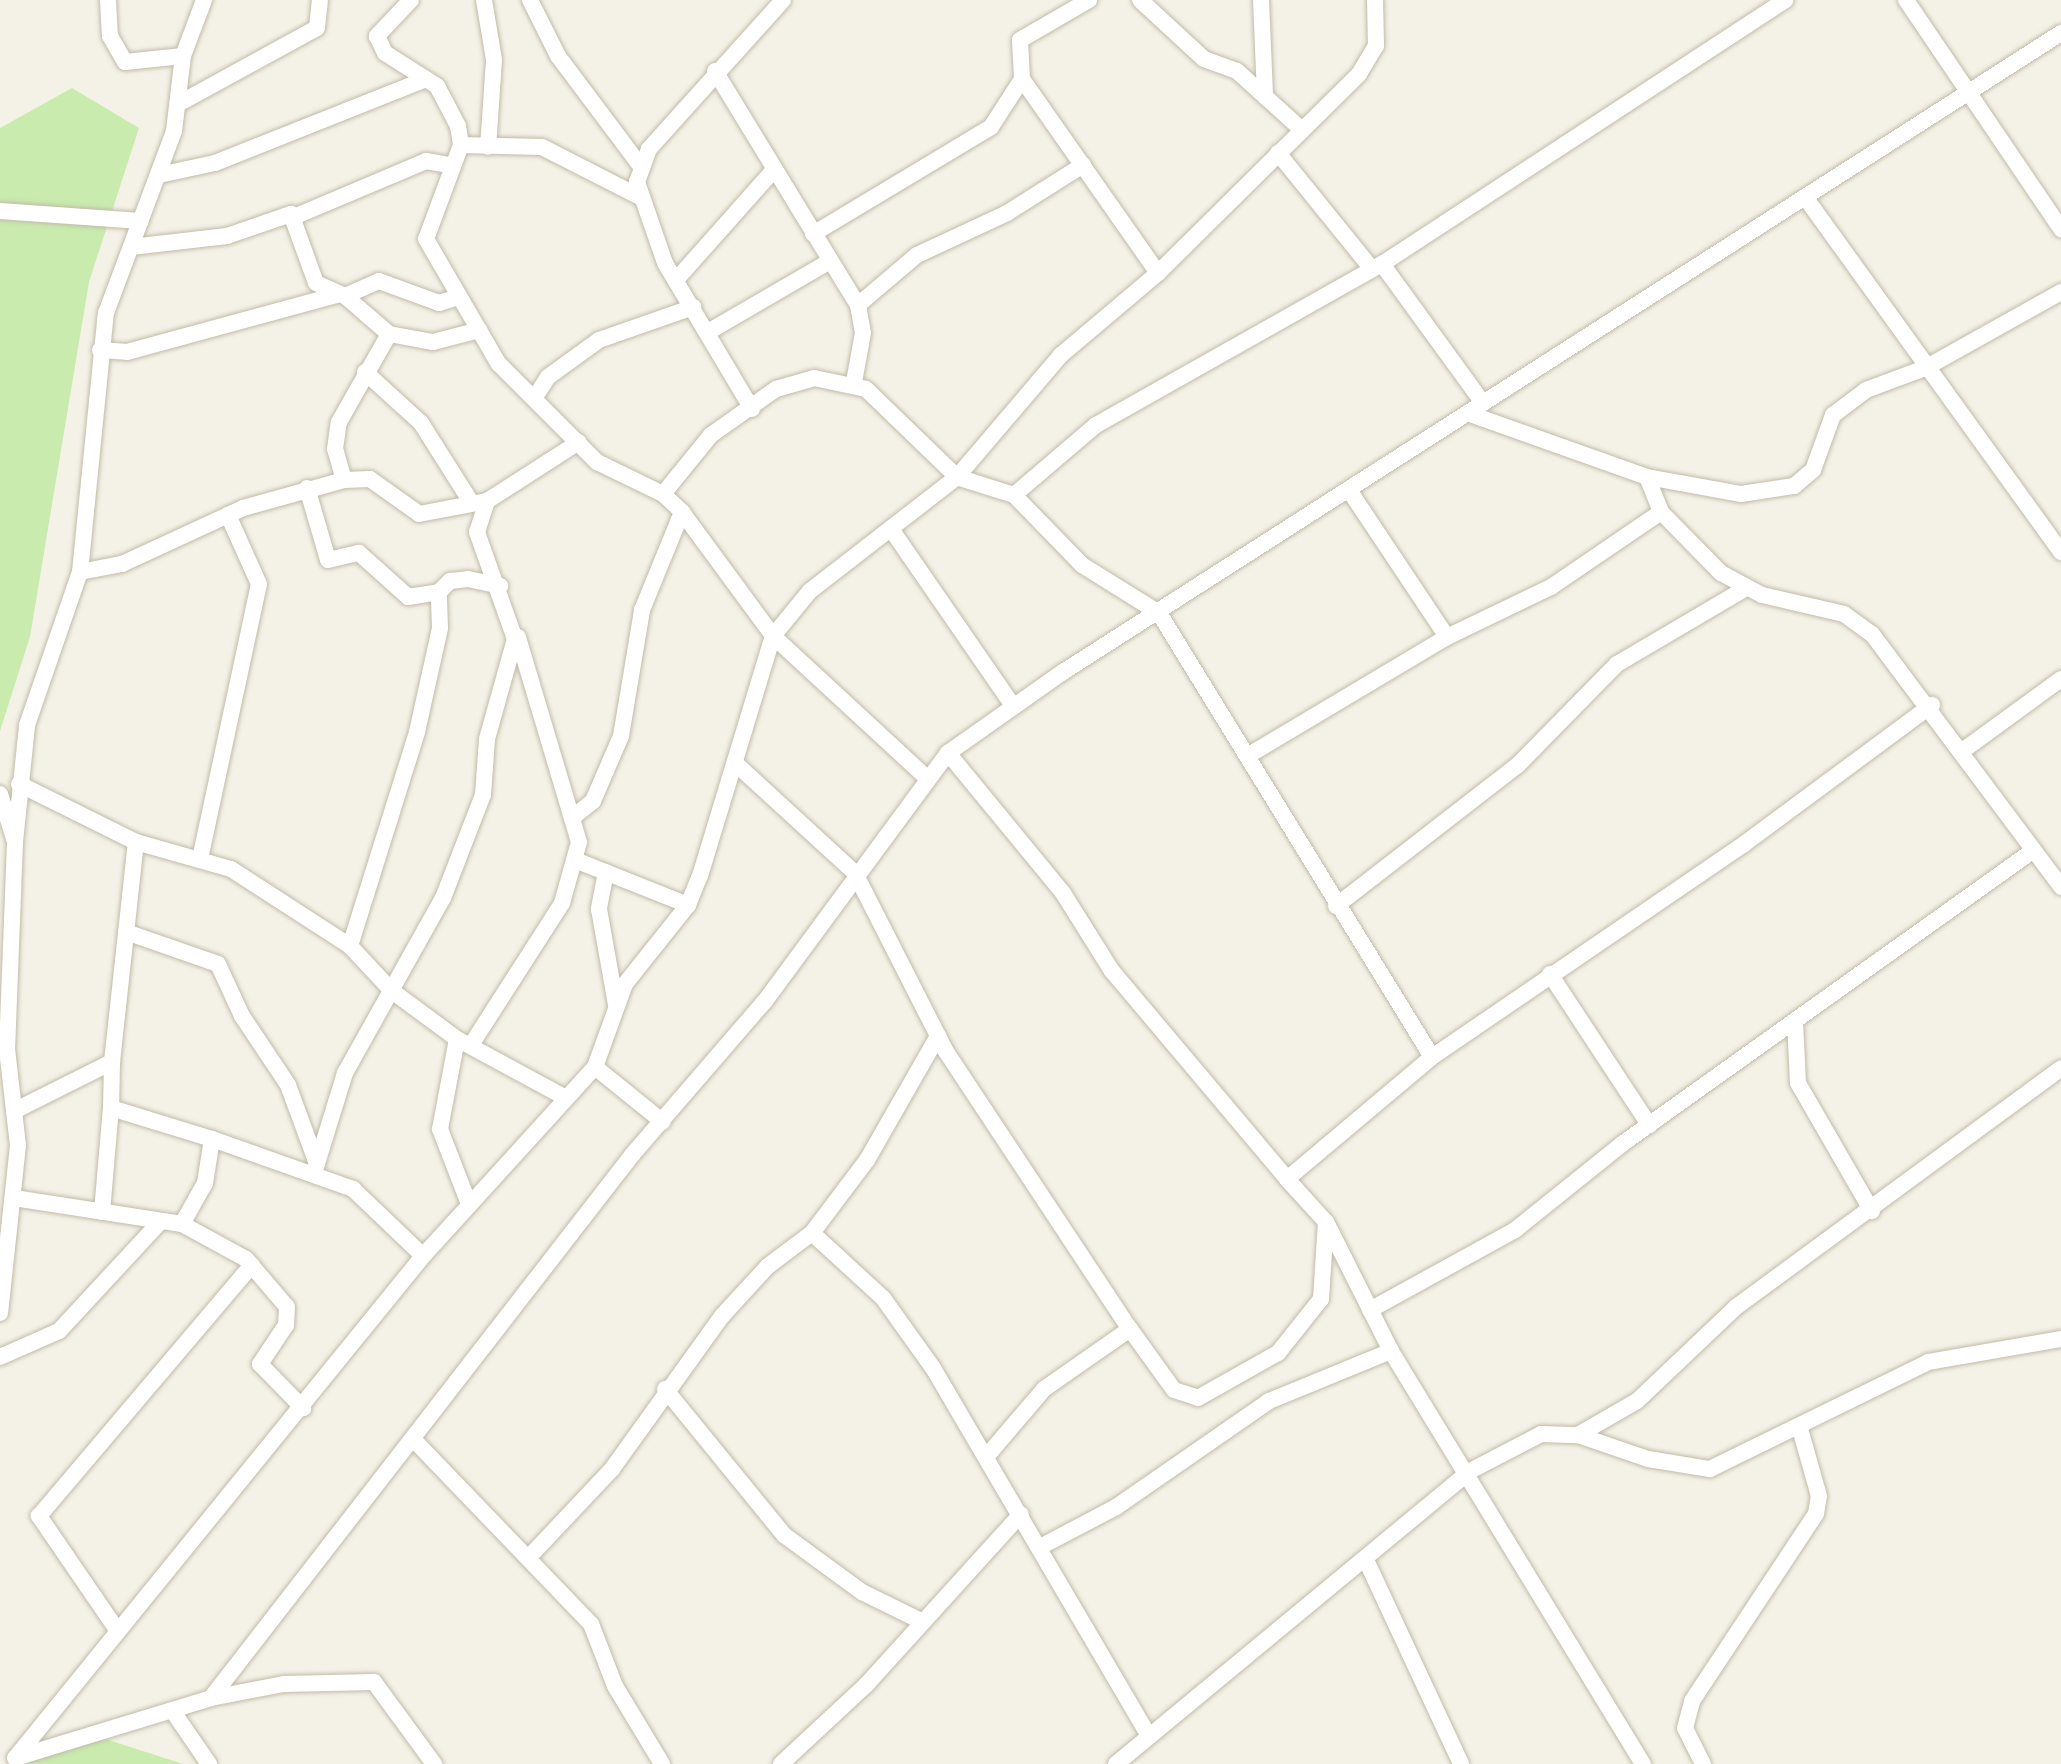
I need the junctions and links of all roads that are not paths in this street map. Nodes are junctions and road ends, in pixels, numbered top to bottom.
1 (108, 0) edge
2 (204, 0) edge
3 (320, 0) edge
4 (411, 0) edge
5 (484, 0) edge
6 (530, 0) edge
7 (783, 0) edge
8 (1089, 0) edge
9 (1140, 0) edge
10 (1261, 0) edge
11 (1375, 0) edge
12 (1785, 0) edge
13 (1906, 0) edge
14 (2061, 33) edge
15 (183, 56) junction
16 (715, 71) junction
17 (426, 79) junction
18 (1022, 79) junction
19 (1967, 93) junction
20 (1265, 97) junction
21 (178, 104) junction
22 (1302, 130) junction
23 (461, 145) junction
24 (488, 147) junction
25 (1278, 153) junction
26 (1083, 165) junction
27 (453, 166) junction
28 (642, 168) junction
29 (771, 173) junction
30 (159, 175) junction
31 (638, 196) junction
32 (1805, 197) junction
33 (0, 211) edge
34 (296, 216) junction
35 (141, 221) junction
36 (2061, 229) edge
37 (813, 234) junction
38 (131, 247) junction
39 (830, 261) junction
40 (1377, 267) junction
41 (1158, 273) junction
42 (676, 280) junction
43 (2061, 292) edge
44 (341, 296) junction
45 (459, 297) junction
46 (858, 305) junction
47 (693, 307) junction
48 (479, 330) junction
49 (708, 332) junction
50 (389, 334) junction
51 (100, 350) junction
52 (1925, 368) junction
53 (365, 372) junction
54 (854, 382) junction
55 (535, 397) junction
56 (1477, 408) junction
57 (752, 409) junction
58 (579, 442) junction
59 (957, 477) junction
60 (1647, 477) junction
61 (344, 480) junction
62 (307, 488) junction
63 (1351, 493) junction
64 (663, 494) junction
65 (1014, 495) junction
66 (469, 499) junction
67 (487, 501) junction
68 (682, 512) junction
69 (1661, 512) junction
70 (228, 515) junction
71 (891, 529) junction
72 (2061, 552) edge
73 (80, 572) junction
74 (500, 586) junction
75 (1746, 588) junction
76 (439, 592) junction
77 (1159, 613) junction
78 (515, 626) junction
79 (773, 636) junction
80 (1447, 637) junction
81 (2061, 679) edge
82 (1932, 705) junction
83 (1013, 706) junction
84 (1965, 749) junction
85 (948, 753) junction
86 (1249, 755) junction
87 (735, 763) junction
88 (928, 779) junction
89 (19, 784) junction
90 (0, 794) edge
91 (572, 818) junction
92 (15, 842) junction
93 (136, 842) junction
94 (2031, 852) junction
95 (200, 859) junction
96 (575, 860) junction
97 (606, 872) junction
98 (855, 873) junction
99 (2061, 887) edge
100 (688, 905) junction
101 (1336, 906) junction
102 (126, 932) junction
103 (350, 946) junction
104 (1550, 974) junction
105 (392, 991) junction
106 (616, 1004) junction
107 (1795, 1021) junction
108 (938, 1036) junction
109 (464, 1042) junction
110 (1432, 1057) junction
111 (112, 1062) junction
112 (595, 1067) junction
113 (2061, 1068) edge
114 (566, 1098) junction
115 (111, 1108) junction
116 (14, 1111) junction
117 (663, 1122) junction
118 (1649, 1125) junction
119 (212, 1139) junction
120 (316, 1167) junction
121 (1287, 1179) junction
122 (14, 1198) junction
123 (469, 1204) junction
124 (1872, 1211) junction
125 (102, 1212) junction
126 (161, 1221) junction
127 (1326, 1222) junction
128 (182, 1224) junction
129 (812, 1233) junction
130 (423, 1256) junction
131 (252, 1265) junction
132 (1370, 1310) junction
133 (0, 1313) edge
134 (1130, 1329) junction
135 (2061, 1339) edge
136 (1391, 1351) junction
137 (0, 1357) edge
138 (665, 1389) junction
139 (303, 1408) junction
140 (1800, 1429) junction
141 (1578, 1435) junction
142 (413, 1439) junction
143 (986, 1457) junction
144 (1470, 1471) junction
145 (1021, 1514) junction
146 (1042, 1546) junction
147 (530, 1556) junction
148 (1366, 1560) junction
149 (923, 1622) junction
150 (115, 1627) junction
151 (211, 1698) junction
152 (174, 1713) junction
153 (1148, 1735) junction
154 (12, 1761) edge
155 (209, 1764) edge
156 (434, 1764) edge
157 (662, 1764) edge
158 (781, 1764) edge
159 (1117, 1764) edge
160 (1461, 1764) edge
161 (1643, 1764) edge
162 (1703, 1764) edge

1 - 15 street
2 - 15 street
3 - 21 street
4 - 17 street
5 - 24 street
6 - 28 street
7 - 16 street
8 - 18 street
9 - 20 street
10 - 20 street
11 - 22 street
12 - 40 street
13 - 19 street
14 - 19 street
15 - 21 street
16 - 28 street
16 - 29 street
17 - 23 street
17 - 30 street
18 - 26 street
18 - 37 street
19 - 32 street
19 - 36 street
20 - 22 street
21 - 30 street
22 - 25 street
23 - 24 street
23 - 27 street
24 - 31 street
25 - 40 street
25 - 41 street
26 - 41 street
26 - 46 street
27 - 34 street
27 - 45 street
28 - 31 street
29 - 37 street
29 - 42 street
30 - 35 street
31 - 42 street
32 - 52 street
32 - 56 street
33 - 35 street
34 - 38 street
34 - 44 street
35 - 38 street
37 - 39 street
38 - 51 street
39 - 46 street
39 - 49 street
40 - 56 street
40 - 65 street
41 - 59 street
42 - 47 street
43 - 52 street
44 - 45 street
44 - 50 street
44 - 51 street
45 - 48 street
46 - 54 street
47 - 49 street
47 - 55 street
48 - 50 street
48 - 55 street
49 - 57 street
50 - 53 street
51 - 73 street
52 - 60 street
52 - 72 street
53 - 61 street
53 - 66 street
54 - 57 street
54 - 59 street
55 - 58 street
56 - 60 street
56 - 63 street
57 - 64 street
58 - 64 street
58 - 67 street
59 - 65 street
59 - 71 street
60 - 69 street
61 - 62 street
61 - 66 street
62 - 70 street
62 - 76 street
63 - 77 street
63 - 80 street
64 - 68 street
65 - 77 street
66 - 67 street
67 - 74 street
68 - 79 street
68 - 91 street
69 - 75 street
69 - 80 street
70 - 73 street
70 - 95 street
71 - 79 street
71 - 83 street
73 - 89 street
74 - 76 street
74 - 78 street
75 - 82 street
75 - 101 street
76 - 103 street
77 - 83 street
77 - 86 street
78 - 91 street
78 - 105 street
79 - 87 street
79 - 88 street
80 - 86 street
81 - 84 street
82 - 84 street
82 - 104 street
83 - 85 street
84 - 94 street
85 - 88 street
85 - 121 street
86 - 101 street
87 - 98 street
87 - 100 street
88 - 98 street
89 - 92 street
89 - 93 street
90 - 92 street
91 - 96 street
92 - 116 street
93 - 95 street
93 - 102 street
94 - 99 street
94 - 107 street
95 - 103 street
96 - 97 street
96 - 109 street
97 - 100 street
97 - 106 street
98 - 108 street
98 - 117 street
100 - 106 street
101 - 110 street
102 - 111 street
102 - 120 street
103 - 105 street
104 - 110 street
104 - 118 street
105 - 109 street
105 - 120 street
106 - 112 street
107 - 118 street
107 - 124 street
108 - 129 street
108 - 134 street
109 - 114 street
109 - 123 street
110 - 121 street
111 - 115 street
111 - 116 street
112 - 114 street
112 - 117 street
113 - 124 street
114 - 123 street
115 - 119 street
115 - 125 street
116 - 122 street
117 - 142 street
118 - 132 street
119 - 120 street
119 - 128 street
120 - 130 street
121 - 127 street
122 - 125 street
122 - 133 street
123 - 130 street
124 - 141 street
125 - 126 street
126 - 128 street
126 - 137 street
127 - 132 street
127 - 134 street
128 - 131 street
129 - 138 street
129 - 143 street
130 - 139 street
131 - 139 street
131 - 150 street
132 - 136 street
134 - 143 street
135 - 140 street
136 - 144 street
136 - 146 street
138 - 147 street
138 - 149 street
139 - 150 street
140 - 141 street
140 - 162 street
141 - 144 street
142 - 147 street
142 - 151 street
143 - 145 street
144 - 148 street
144 - 161 street
145 - 146 street
145 - 149 street
146 - 153 street
147 - 157 street
148 - 153 street
148 - 160 street
149 - 158 street
150 - 154 street
151 - 152 street
151 - 156 street
152 - 154 street
152 - 155 street
153 - 159 street

